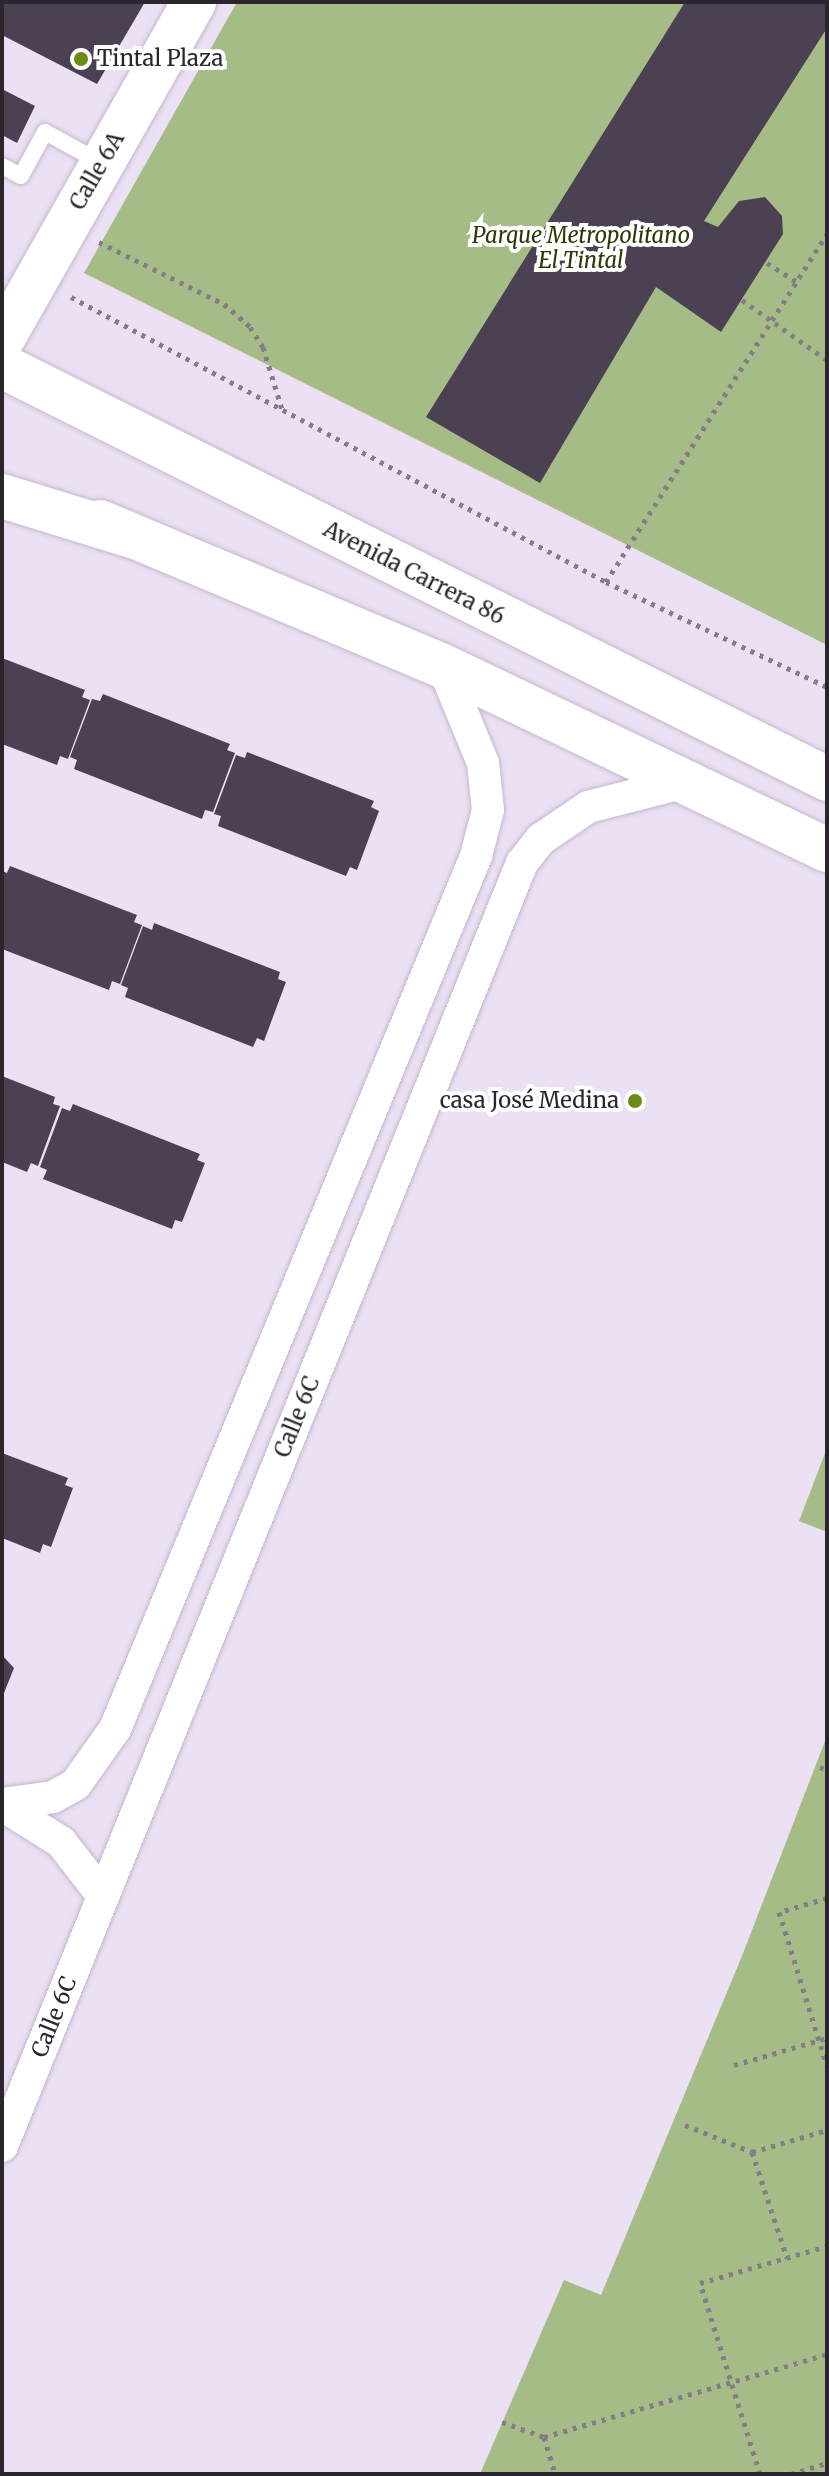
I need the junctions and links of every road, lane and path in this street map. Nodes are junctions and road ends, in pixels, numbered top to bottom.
1 (194, 2) edge
2 (102, 163) junction
3 (2, 166) edge
4 (66, 226) junction
5 (827, 234) edge
6 (767, 263) dead end
7 (36, 279) junction
8 (796, 281) junction
9 (742, 300) dead end
10 (2, 340) edge
11 (827, 360) edge
12 (2, 366) edge
13 (282, 409) junction
14 (2, 481) edge
15 (2, 496) edge
16 (135, 537) junction
17 (606, 582) junction
18 (443, 666) junction
19 (827, 687) edge
20 (827, 779) edge
21 (686, 782) junction
22 (827, 850) edge
23 (820, 1767) dead end
24 (827, 1770) edge
25 (2, 1804) edge
26 (103, 1896) junction
27 (827, 1898) edge
28 (827, 2038) edge
29 (819, 2040) junction
30 (734, 2065) dead end
31 (827, 2066) edge
32 (685, 2125) dead end
33 (827, 2130) edge
34 (2, 2146) edge
35 (752, 2152) junction
36 (827, 2246) edge
37 (787, 2258) junction
38 (827, 2354) edge
39 (731, 2382) junction
40 (502, 2422) dead end
41 (544, 2437) junction
42 (827, 2463) edge
43 (555, 2474) edge
44 (760, 2474) edge
45 (791, 2474) edge

1 - 2 main road, Calle 6A
2 - 3 lane
2 - 4 main road, Calle 6A
4 - 7 main road, Calle 6A
4 - 13 path
5 - 8 path
6 - 8 path
7 - 10 main road, Calle 6A
7 - 13 path
8 - 17 path
9 - 11 path, bridge
12 - 20 main road, Avenida Carrera 86
13 - 17 path
14 - 16 main road
15 - 16 main road
16 - 18 main road
17 - 19 path
18 - 21 main road
18 - 25 street
21 - 22 main road
21 - 26 street, Calle 6C
23 - 24 path
25 - 26 street
26 - 34 street, Calle 6C
27 - 29 path
28 - 29 path
29 - 30 path
29 - 31 path
32 - 35 path
33 - 35 path
35 - 37 path
36 - 37 path
37 - 39 path
38 - 39 path
39 - 41 path
39 - 44 path
40 - 41 path
41 - 43 path
42 - 45 path

